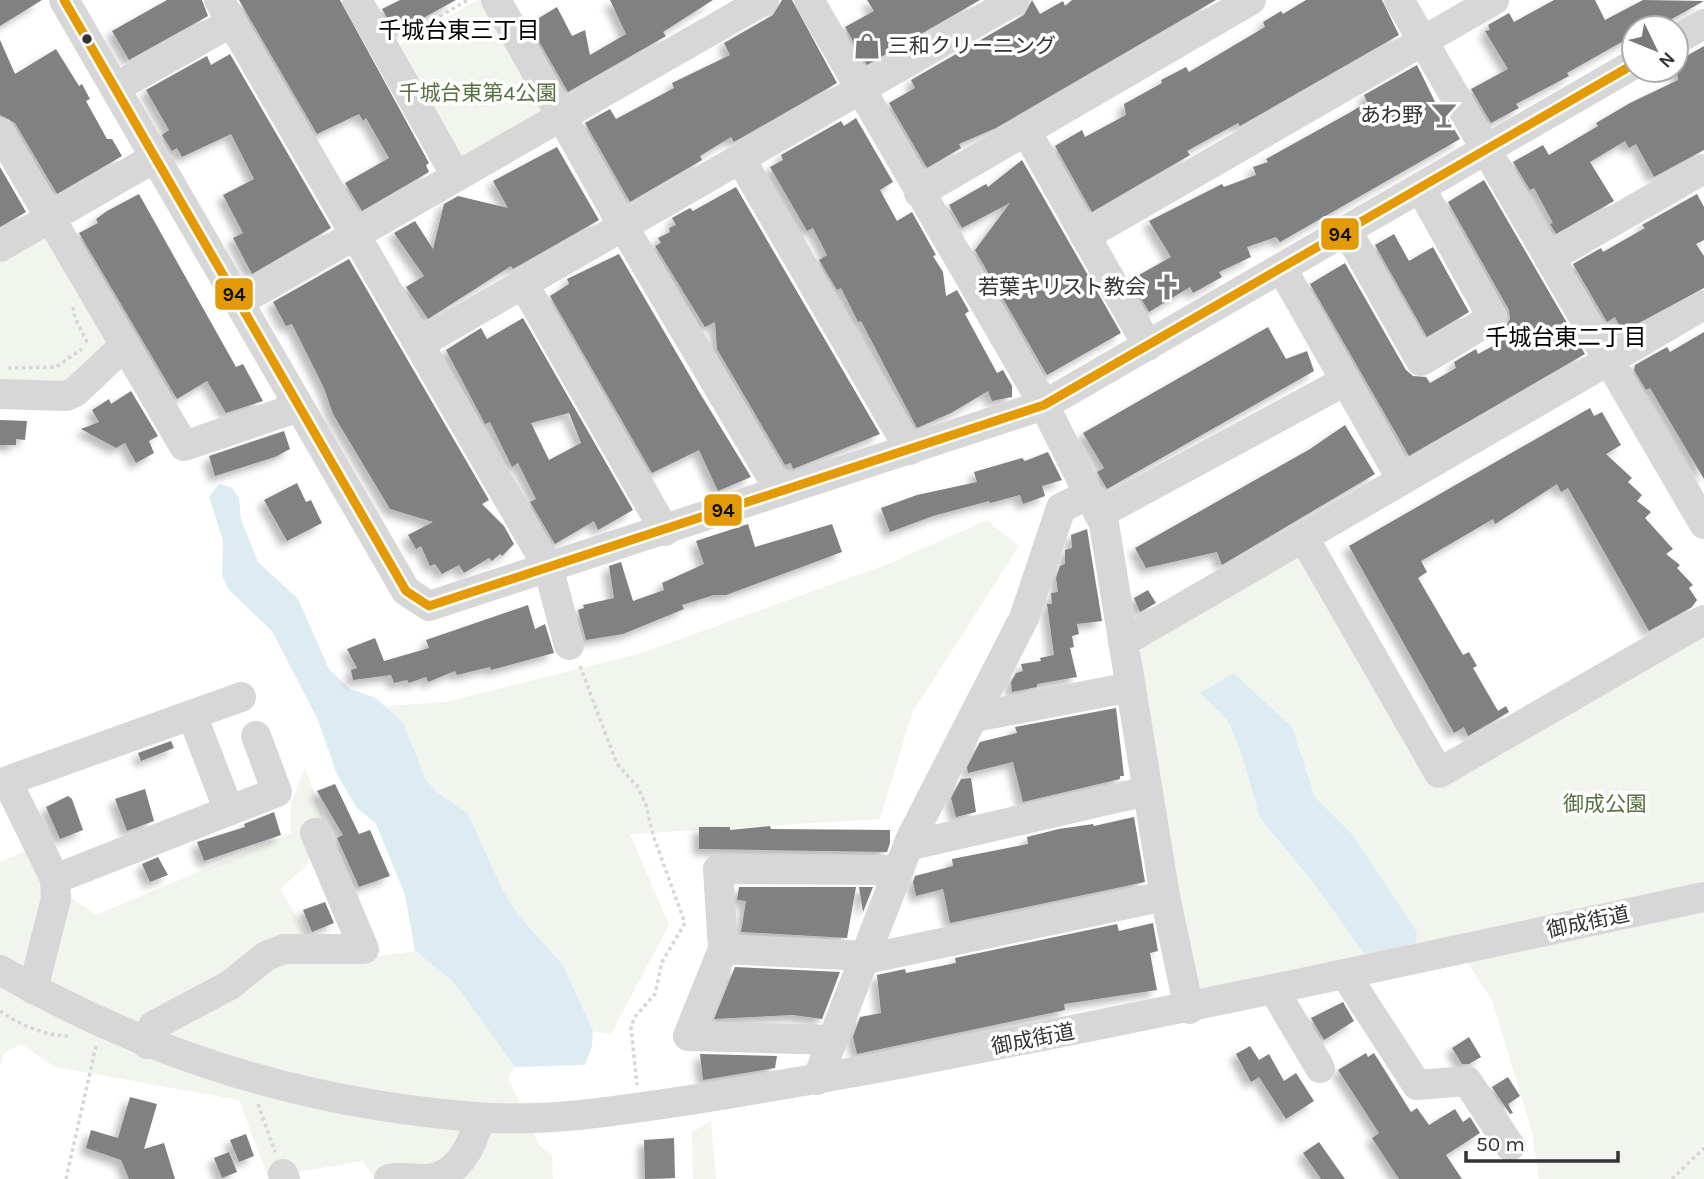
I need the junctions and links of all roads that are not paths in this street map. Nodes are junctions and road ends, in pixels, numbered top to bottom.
1 (64, 0) edge
2 (357, 0) edge
3 (764, 0) edge
4 (809, 0) edge
5 (1015, 0) edge
6 (1251, 0) edge
7 (1399, 0) edge
8 (1494, 0) edge
9 (501, 2) edge
10 (225, 11) edge
11 (1422, 41) junction
12 (1620, 72) edge
13 (115, 88) junction
14 (862, 89) junction
15 (564, 117) junction
16 (1026, 131) junction
17 (0, 132) edge
18 (1486, 150) junction
19 (155, 158) junction
20 (741, 160) junction
21 (1704, 169) edge
22 (456, 176) junction
23 (1421, 189) junction
24 (919, 193) junction
25 (52, 218) junction
26 (623, 226) junction
27 (1347, 231) junction
28 (356, 235) junction
29 (1085, 236) junction
30 (0, 247) edge
31 (1549, 258) junction
32 (1282, 269) junction
33 (524, 285) junction
34 (240, 301) junction
35 (1704, 305) edge
36 (419, 344) junction
37 (125, 345) junction
38 (1148, 346) junction
39 (1608, 361) junction
40 (1345, 381) junction
41 (0, 394) edge
42 (1044, 405) junction
43 (299, 407) junction
44 (910, 450) junction
45 (1402, 480) junction
46 (780, 491) junction
47 (1094, 504) junction
48 (1704, 524) edge
49 (665, 531) junction
50 (1304, 538) junction
51 (548, 567) junction
52 (1704, 620) edge
53 (1123, 642) junction
54 (569, 645) road end
55 (1130, 687) junction
56 (241, 697) dead end
57 (192, 715) junction
58 (975, 717) junction
59 (256, 736) dead end
60 (1147, 791) junction
61 (229, 811) junction
62 (315, 833) dead end
63 (904, 858) junction
64 (55, 879) junction
65 (1165, 896) junction
66 (1704, 897) edge
67 (723, 949) junction
68 (866, 958) junction
69 (0, 970) edge
70 (1345, 974) junction
71 (33, 989) junction
72 (1274, 990) junction
73 (1189, 1009) junction
74 (833, 1040) junction
75 (147, 1044) junction
76 (1320, 1068) dead end
77 (817, 1080) junction
78 (479, 1118) junction
79 (1510, 1146) dead end
80 (389, 1179) edge

1 - 13 street
2 - 22 street
3 - 15 street
4 - 14 street
5 - 14 street
6 - 16 street
7 - 11 street
8 - 11 street
9 - 15 street
10 - 13 street
10 - 28 street
11 - 18 street
11 - 29 street
12 - 18 street
13 - 19 street
14 - 20 street
14 - 24 street
15 - 22 street
15 - 26 street
16 - 24 street
16 - 29 street
17 - 25 street
18 - 23 street
18 - 31 street
19 - 25 street
19 - 34 street
20 - 26 street
20 - 44 street
21 - 31 street
22 - 28 street
23 - 27 street
23 - 27 street
24 - 42 street
25 - 30 street
25 - 37 street
26 - 33 street
26 - 46 street
27 - 32 street
28 - 34 street
28 - 36 street
29 - 38 street
31 - 39 street
32 - 38 street
32 - 40 street
33 - 36 street
33 - 49 street
34 - 43 street
35 - 39 street
36 - 51 street
37 - 41 street
37 - 43 street
38 - 42 street
39 - 45 street
39 - 48 street
40 - 45 street
40 - 47 street
42 - 44 street
42 - 47 street
43 - 51 street
44 - 46 street
45 - 50 street
46 - 49 street
47 - 53 street
47 - 58 street
49 - 51 street
50 - 52 street
50 - 53 street
51 - 54 street
53 - 55 street
55 - 58 street
55 - 60 street
56 - 57 street
57 - 61 street
57 - 64 street
58 - 63 street
59 - 61 street
60 - 63 street
60 - 65 street
61 - 64 street
62 - 75 street
63 - 67 street
63 - 68 street
64 - 71 street
65 - 68 street
65 - 73 street
66 - 70 street, 御成街道
67 - 68 street
67 - 74 street
68 - 74 street
69 - 71 street, 御成街道
70 - 72 street, 御成街道
70 - 79 street
71 - 75 street, 御成街道
72 - 73 street, 御成街道
72 - 76 street
73 - 77 street, 御成街道
74 - 77 street
75 - 78 street, 御成街道
77 - 78 street, 御成街道
78 - 80 street

